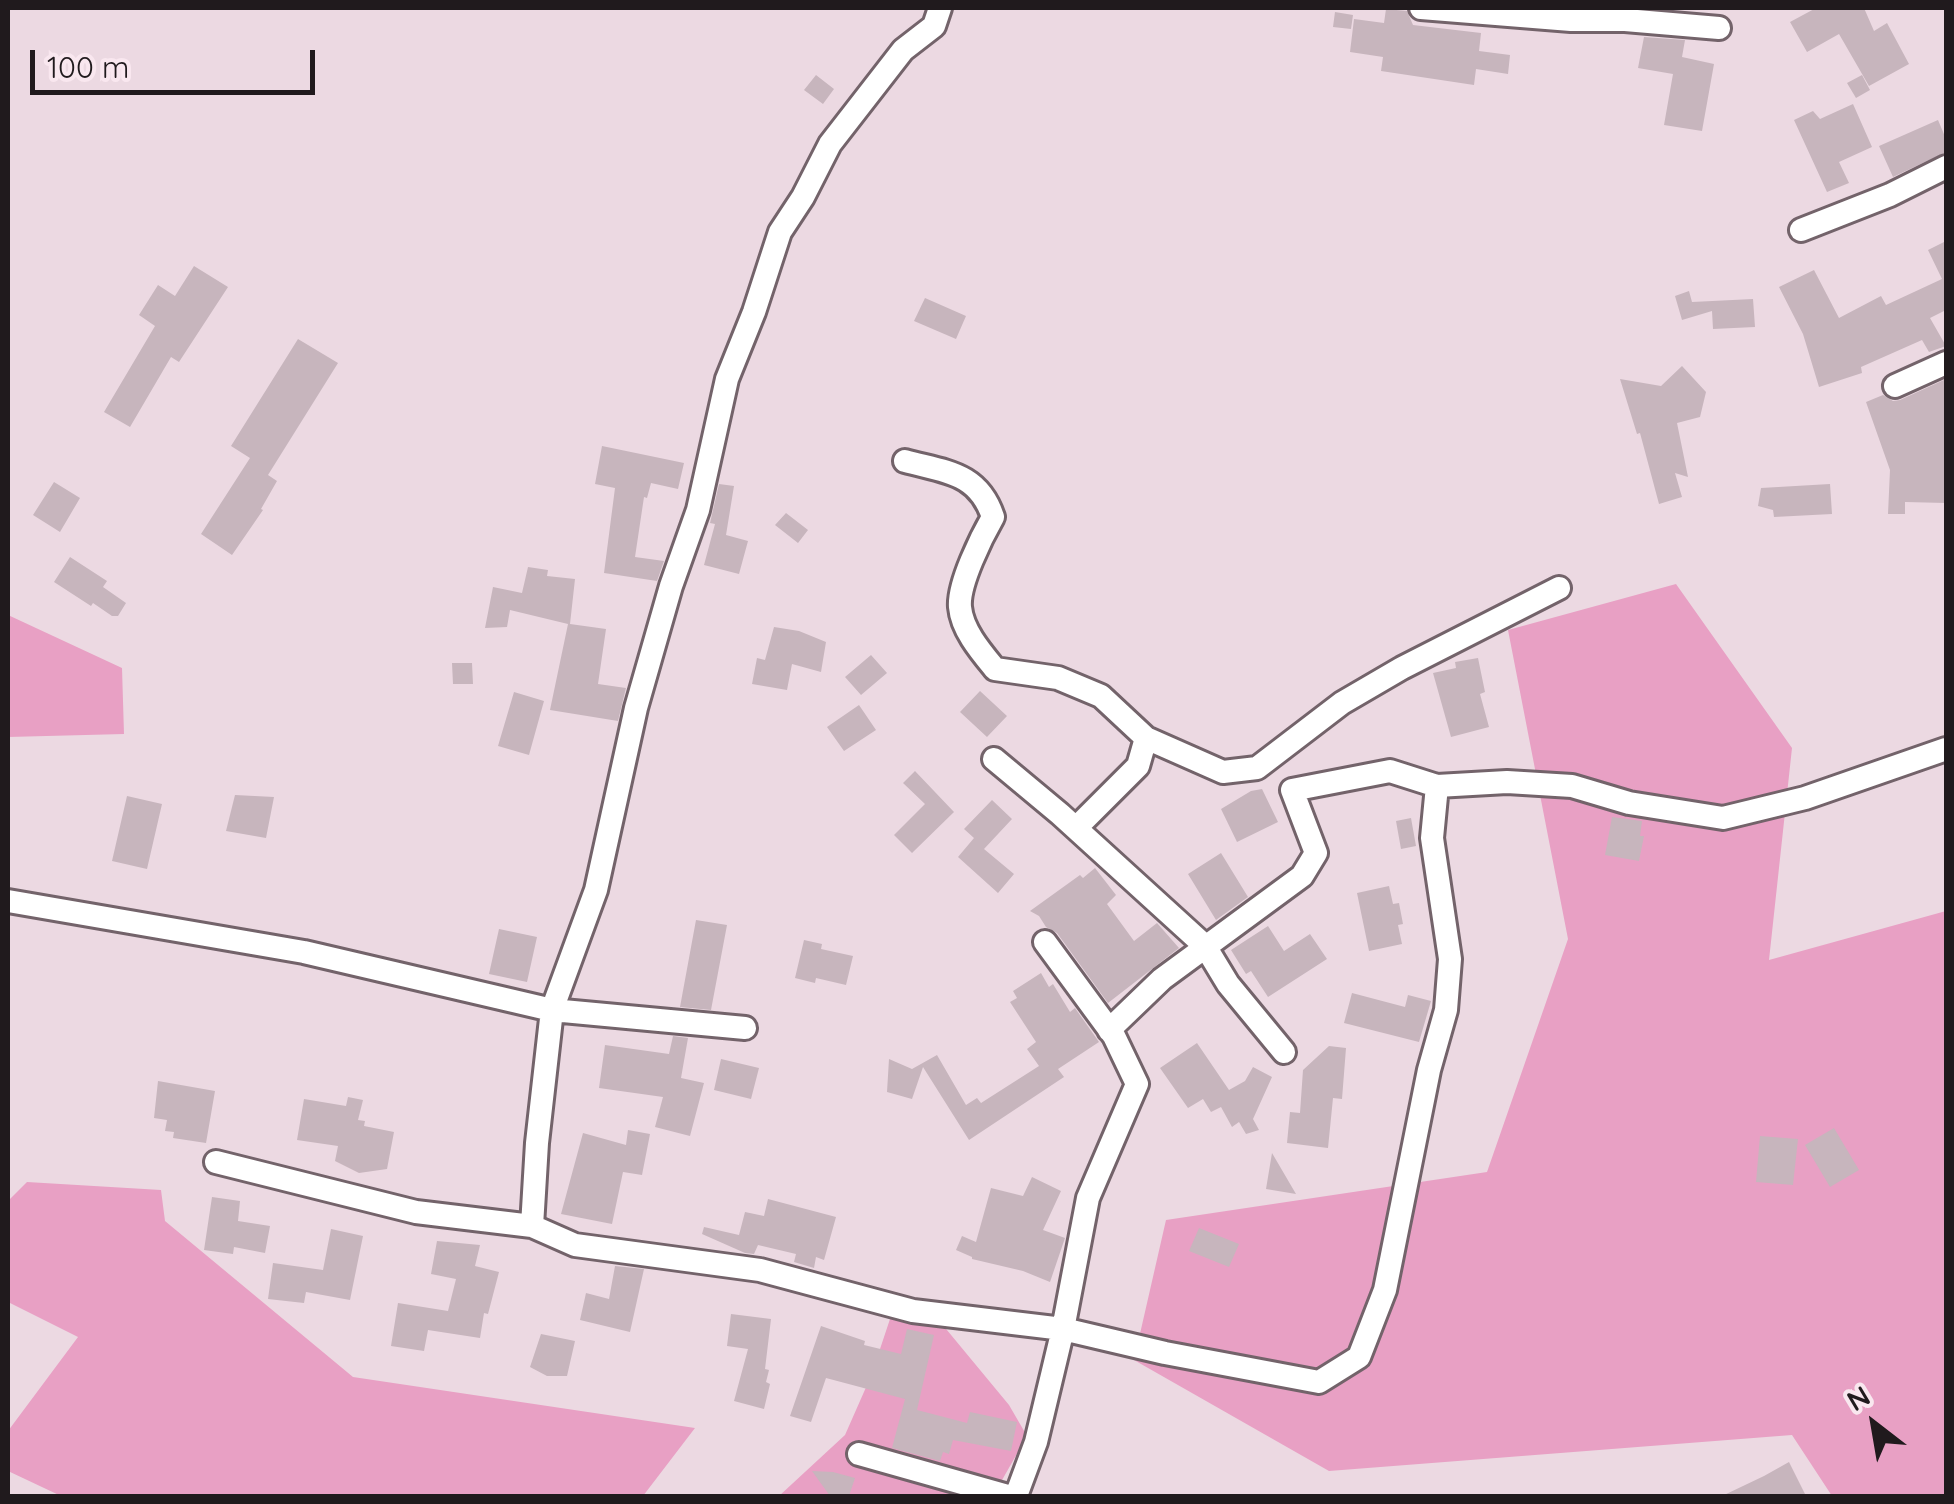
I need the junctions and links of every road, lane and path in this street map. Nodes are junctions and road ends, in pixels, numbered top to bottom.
1 (940, 8) edge
2 (1421, 8) edge
3 (1531, 12) edge
4 (1719, 28) dead end
5 (1946, 167) edge
6 (1801, 230) dead end
7 (1946, 364) edge
8 (1896, 386) dead end
9 (905, 461) dead end
10 (1560, 588) dead end
11 (1146, 738) junction
12 (1946, 749) edge
13 (994, 759) dead end
14 (1437, 786) junction
15 (1076, 828) junction
16 (8, 900) edge
17 (1046, 942) dead end
18 (1205, 946) junction
19 (552, 1010) junction
20 (745, 1028) dead end
21 (1109, 1030) junction
22 (1284, 1052) dead end
23 (216, 1162) dead end
24 (532, 1226) junction
25 (1063, 1329) junction
26 (859, 1454) dead end
27 (1008, 1496) edge
28 (1016, 1496) edge

1 - 19 street
2 - 3 street
3 - 4 street
5 - 6 street
7 - 8 street
9 - 11 street
10 - 11 street
11 - 15 street
12 - 14 street
13 - 15 street
14 - 18 street
14 - 25 street
15 - 18 street
16 - 19 street
17 - 21 street
18 - 21 street
18 - 22 street
19 - 20 street
19 - 24 street
21 - 25 street
23 - 24 street
24 - 25 street
25 - 28 street
26 - 27 street

